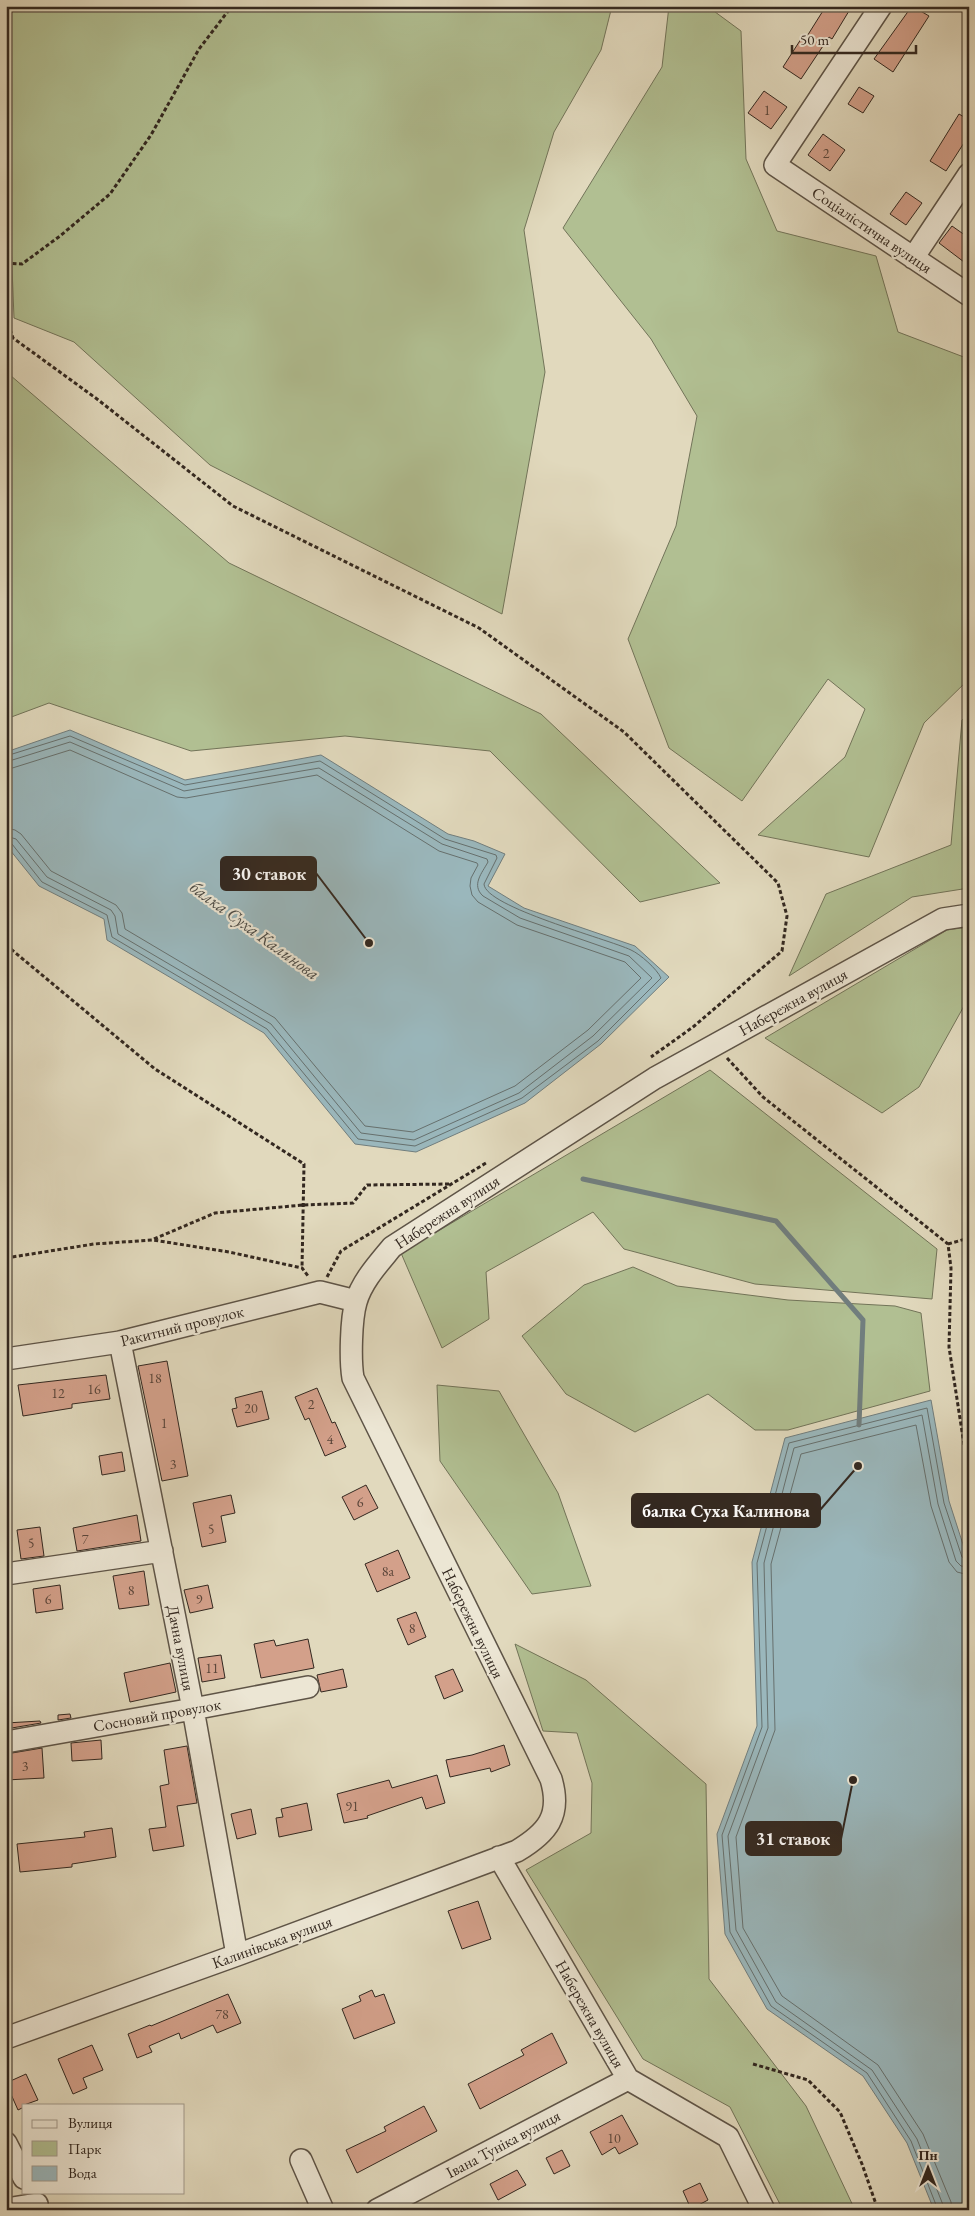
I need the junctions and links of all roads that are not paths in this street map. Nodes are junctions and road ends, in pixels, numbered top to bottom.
1 (881, 6) edge
2 (969, 174) edge
3 (913, 258) junction
4 (969, 295) edge
5 (969, 914) edge
6 (356, 1301) junction
7 (120, 1342) junction
8 (6, 1359) edge
9 (162, 1551) junction
10 (6, 1574) edge
11 (308, 1687) dead end
12 (193, 1710) junction
13 (6, 1742) edge
14 (535, 1840) joint
15 (499, 1858) junction
16 (237, 1955) junction
17 (6, 2038) edge
18 (628, 2079) junction
19 (6, 2143) edge
20 (301, 2160) dead end
21 (22, 2174) edge
22 (36, 2202) edge
23 (6, 2209) edge
24 (323, 2210) edge
25 (377, 2210) edge
26 (764, 2210) edge

1 - 3 street, Соціалістична вулиця
2 - 3 street
3 - 4 street, Соціалістична вулиця
5 - 6 street, Набережна вулиця
6 - 7 street, Ракитний провулок
6 - 14 street, Набережна вулиця
7 - 8 street, Ракитний провулок
7 - 9 street, Дачна вулиця
9 - 10 street
9 - 12 street, Дачна вулиця
11 - 12 street, Сосновий провулок
12 - 13 street, Сосновий провулок
12 - 16 street, Дачна вулиця
14 - 15 street, Калинівська вулиця
15 - 16 street, Калинівська вулиця
15 - 18 street, Набережна вулиця
16 - 17 street, Калинівська вулиця
18 - 25 street, Івана Туніка вулиця
18 - 26 street, Набережна вулиця
19 - 21 street
20 - 24 street
22 - 23 street

